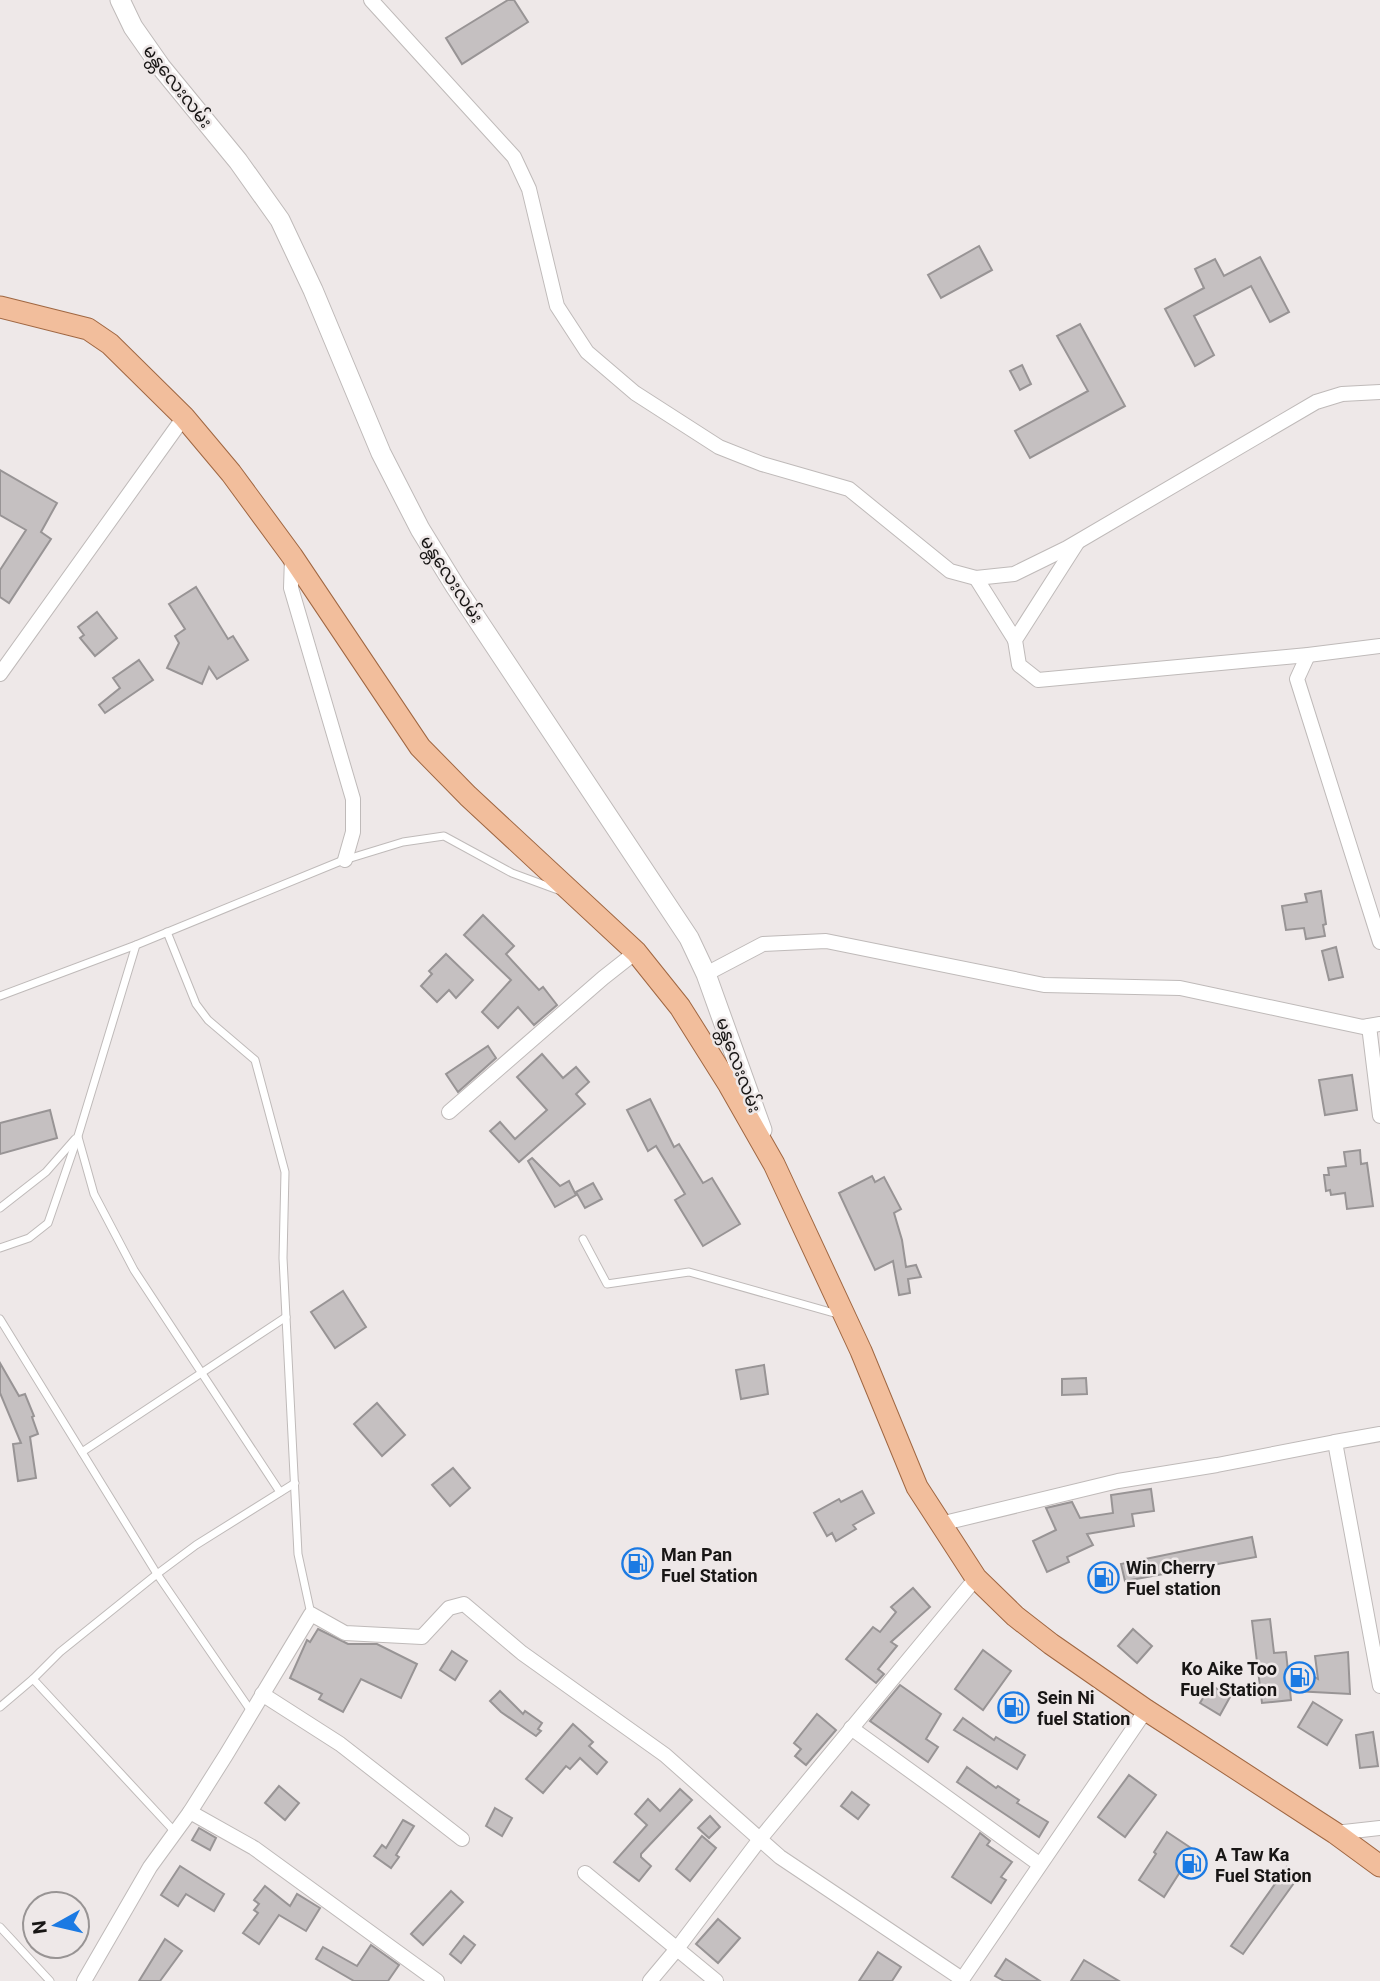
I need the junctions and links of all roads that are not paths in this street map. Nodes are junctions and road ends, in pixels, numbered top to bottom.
1 (120, 0) edge
2 (371, 0) edge
3 (0, 307) edge
4 (1380, 392) edge
5 (184, 417) junction
6 (1078, 542) junction
7 (292, 556) junction
8 (976, 578) junction
9 (1015, 640) junction
10 (1380, 646) edge
11 (1308, 655) junction
12 (1274, 658) junction
13 (0, 674) edge
14 (1297, 679) junction
15 (345, 860) junction
16 (579, 898) junction
17 (166, 932) junction
18 (1380, 942) edge
19 (135, 945) junction
20 (636, 952) junction
21 (706, 975) junction
22 (0, 985) edge
23 (2, 995) edge
24 (1374, 1025) edge
25 (449, 1112) dead end
26 (1380, 1116) edge
27 (78, 1136) junction
28 (774, 1164) junction
29 (0, 1208) edge
30 (583, 1239) dead end
31 (0, 1248) edge
32 (845, 1316) junction
33 (286, 1317) junction
34 (0, 1319) edge
35 (201, 1374) junction
36 (1380, 1434) edge
37 (1335, 1442) junction
38 (82, 1452) junction
39 (295, 1483) junction
40 (280, 1492) junction
41 (940, 1524) junction
42 (157, 1574) junction
43 (976, 1578) junction
44 (311, 1614) junction
45 (33, 1679) junction
46 (1380, 1686) edge
47 (262, 1694) junction
48 (0, 1707) edge
49 (1146, 1710) junction
50 (252, 1712) junction
51 (851, 1728) junction
52 (190, 1812) junction
53 (1380, 1828) edge
54 (175, 1832) junction
55 (1335, 1833) junction
56 (462, 1839) dead end
57 (760, 1839) junction
58 (1040, 1864) junction
59 (1380, 1866) edge
60 (585, 1873) dead end
61 (1, 1930) edge
62 (676, 1950) junction
63 (962, 1980) edge
64 (50, 1981) edge
65 (84, 1981) edge
66 (437, 1981) edge
67 (650, 1981) edge
68 (716, 1981) edge

1 - 21 main road, မန္တလေးလမ်း
2 - 8 street
3 - 5 main road
4 - 6 street
5 - 7 main road
5 - 13 street
6 - 8 street
6 - 9 street
7 - 15 street
7 - 16 main road
8 - 9 street
9 - 12 street
10 - 11 street
11 - 12 street
11 - 14 street
12 - 14 street
14 - 18 street
15 - 16 lane
15 - 17 lane
16 - 20 main road
17 - 19 lane
17 - 33 lane
19 - 23 lane
19 - 27 lane
20 - 25 street
20 - 28 main road
21 - 24 street
21 - 28 main road, မန္တလေးလမ်း
22 - 23 lane
24 - 26 street
27 - 29 lane
27 - 31 lane
27 - 35 lane
28 - 32 main road
30 - 32 lane
32 - 41 main road
33 - 35 lane
33 - 39 lane
34 - 38 lane
35 - 38 lane
35 - 40 lane
36 - 37 street
37 - 41 street
37 - 46 street
38 - 42 lane
39 - 40 lane
39 - 44 lane
40 - 42 lane
41 - 43 main road
42 - 45 lane
42 - 50 lane
43 - 49 main road
43 - 51 street
44 - 47 street
44 - 57 street
45 - 48 lane
45 - 54 lane
47 - 50 street
47 - 56 street
49 - 55 main road
49 - 58 street
50 - 52 street
51 - 57 street
51 - 58 street
52 - 54 street
52 - 66 street
53 - 55 street
54 - 65 street
55 - 59 main road
57 - 62 street
57 - 63 street
58 - 63 street
60 - 62 street
61 - 64 lane
62 - 67 street
62 - 68 street

